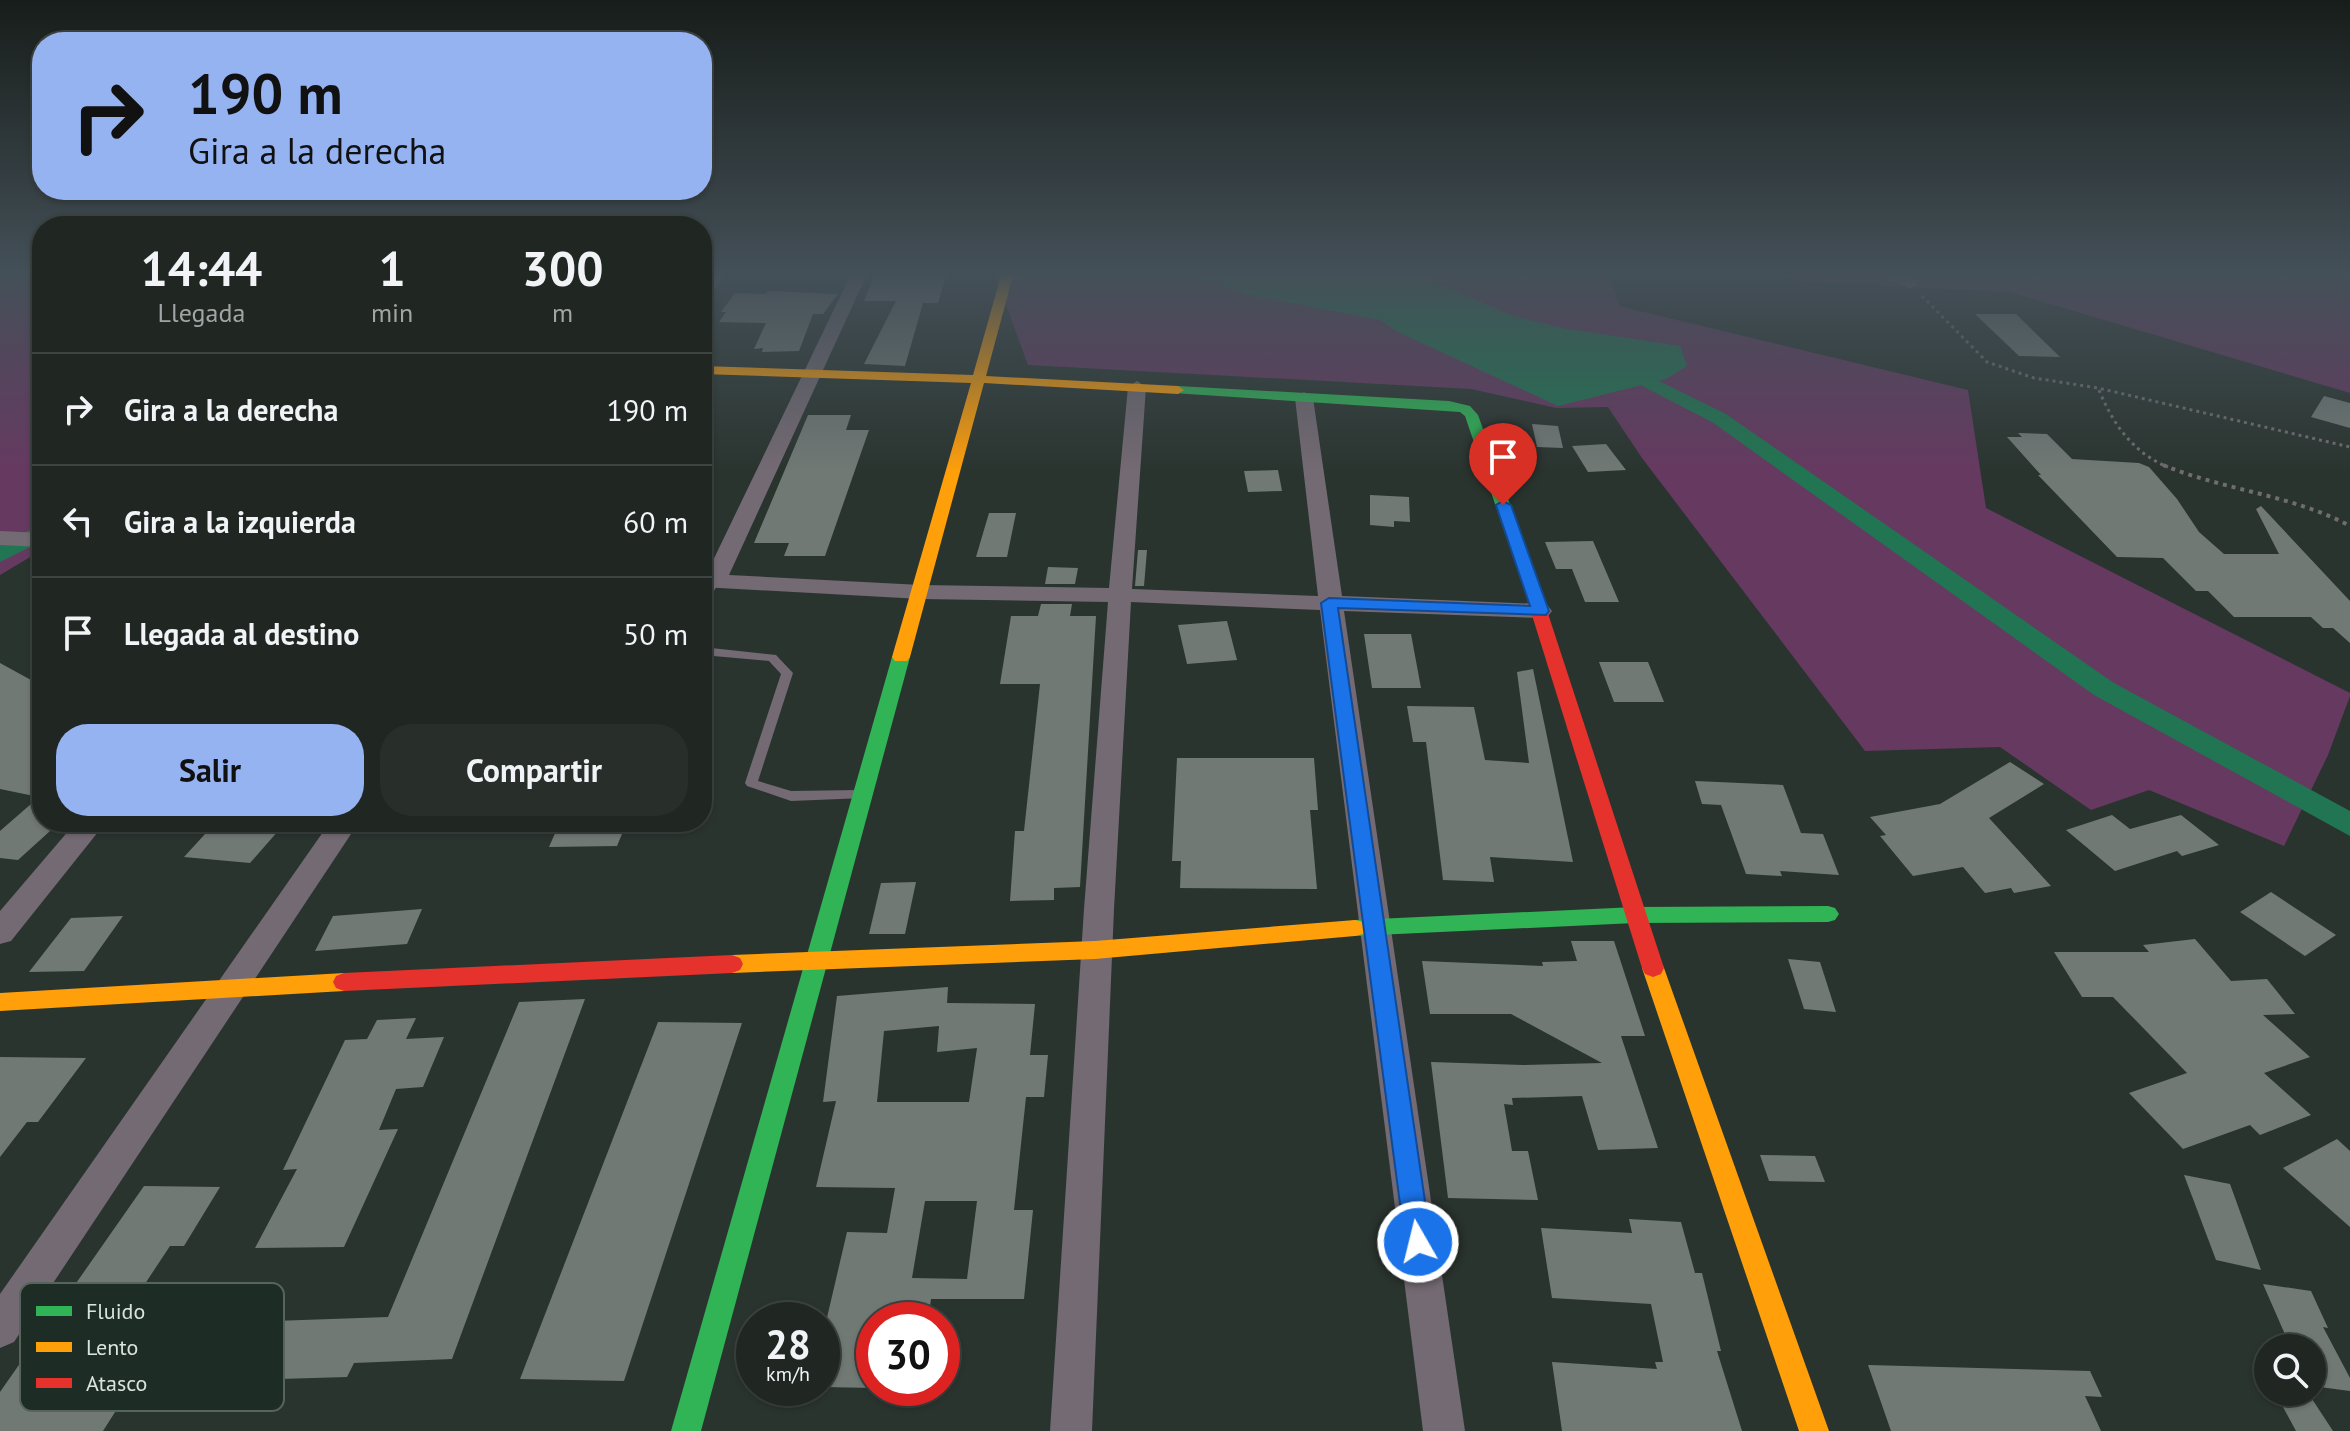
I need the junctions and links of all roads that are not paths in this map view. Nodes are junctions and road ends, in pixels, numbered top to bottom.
1 (828, 339) edge
2 (990, 339) edge
3 (712, 370) edge
4 (811, 373) junction
5 (979, 379) junction
6 (1137, 387) junction
7 (1304, 398) junction
8 (4, 538) edge
9 (32, 539) edge
10 (712, 574) edge
11 (712, 580) edge
12 (921, 592) junction
13 (1118, 595) junction
14 (1329, 603) junction
15 (1540, 611) junction
16 (712, 652) edge
17 (862, 795) junction
18 (84, 832) edge
19 (338, 832) edge
20 (1828, 914) dead end
21 (1635, 915) junction
22 (1373, 927) junction
23 (0, 932) edge
24 (1095, 950) junction
25 (814, 962) junction
26 (233, 987) junction
27 (0, 1002) edge
28 (31, 1283) edge
29 (20, 1299) edge
30 (0, 1328) edge
31 (686, 1431) edge
32 (1071, 1431) edge
33 (1444, 1431) edge
34 (1814, 1431) edge

1 - 4 street
2 - 5 street
3 - 4 street
4 - 5 street
4 - 10 street
5 - 6 street
5 - 12 street
6 - 7 street
6 - 13 street
7 - 14 street
7 - 15 street
8 - 9 street
11 - 12 street
12 - 13 street
12 - 17 street
13 - 14 street
13 - 24 street
14 - 15 street
14 - 22 street
15 - 21 street
16 - 17 lane
17 - 25 street
18 - 23 street
19 - 26 street
20 - 21 street
21 - 22 street
21 - 34 street
22 - 24 street
22 - 33 street
24 - 25 street
24 - 32 street
25 - 26 street
25 - 31 street
26 - 27 street
26 - 28 street
29 - 30 street

